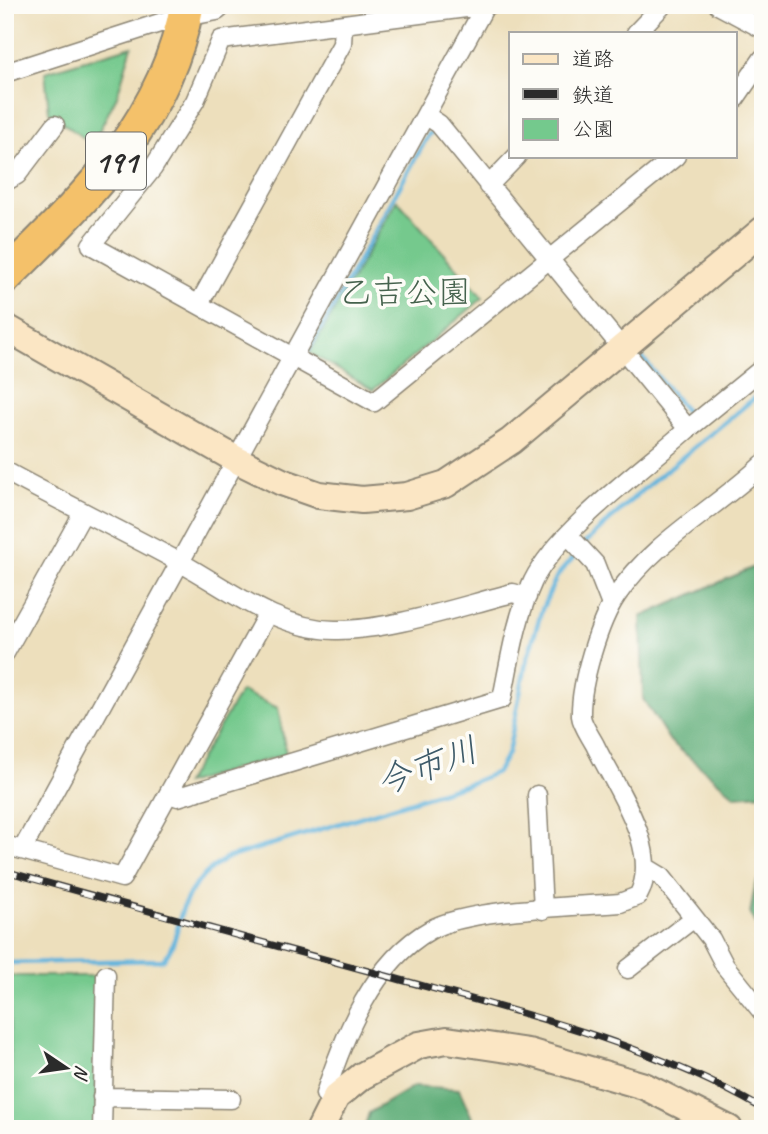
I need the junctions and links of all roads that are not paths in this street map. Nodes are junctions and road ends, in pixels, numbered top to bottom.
1 (224, 5) edge
2 (663, 5) edge
3 (718, 5) edge
4 (486, 7) edge
5 (186, 11) edge
6 (343, 25) junction
7 (763, 29) edge
8 (637, 32) edge
9 (763, 58) edge
10 (5, 72) edge
11 (736, 98) edge
12 (427, 116) junction
13 (55, 125) dead end
14 (515, 158) edge
15 (674, 158) edge
16 (5, 182) edge
17 (488, 186) junction
18 (763, 230) edge
19 (548, 260) junction
20 (5, 277) edge
21 (199, 304) junction
22 (5, 327) edge
23 (622, 348) junction
24 (291, 358) junction
25 (763, 368) edge
26 (688, 429) junction
27 (237, 460) junction
28 (763, 464) edge
29 (5, 471) edge
30 (83, 513) junction
31 (570, 537) junction
32 (180, 563) junction
33 (527, 597) junction
34 (611, 605) junction
35 (268, 613) junction
36 (5, 653) edge
37 (170, 793) junction
38 (537, 795) dead end
39 (14, 847) edge
40 (647, 868) junction
41 (543, 910) junction
42 (694, 918) junction
43 (628, 970) dead end
44 (106, 975) dead end
45 (763, 1013) edge
46 (102, 1097) junction
47 (336, 1097) junction
48 (231, 1099) dead end
49 (102, 1129) edge
50 (320, 1129) edge
51 (729, 1129) edge

1 - 5 street
2 - 8 street
3 - 7 street
4 - 6 street
4 - 12 street
5 - 10 street
5 - 20 highway, 191
6 - 21 street
6 - 21 street
9 - 11 street
12 - 17 street
12 - 24 street
13 - 16 street
14 - 17 street
15 - 19 street
17 - 19 street
18 - 23 street
19 - 23 street
19 - 24 street
21 - 24 street
22 - 27 street
23 - 26 street
23 - 27 street
24 - 27 street
25 - 26 street
26 - 31 street
27 - 32 street
28 - 34 street
29 - 30 street
30 - 32 street
30 - 36 street
31 - 33 street
31 - 34 street
32 - 35 street
32 - 39 street
33 - 35 street
33 - 37 street
34 - 40 street
35 - 37 street
37 - 39 street
38 - 41 street
40 - 41 street
40 - 42 street
41 - 47 street
42 - 43 street
42 - 45 street
44 - 46 street
46 - 48 street
46 - 49 street
47 - 50 street
47 - 51 street

